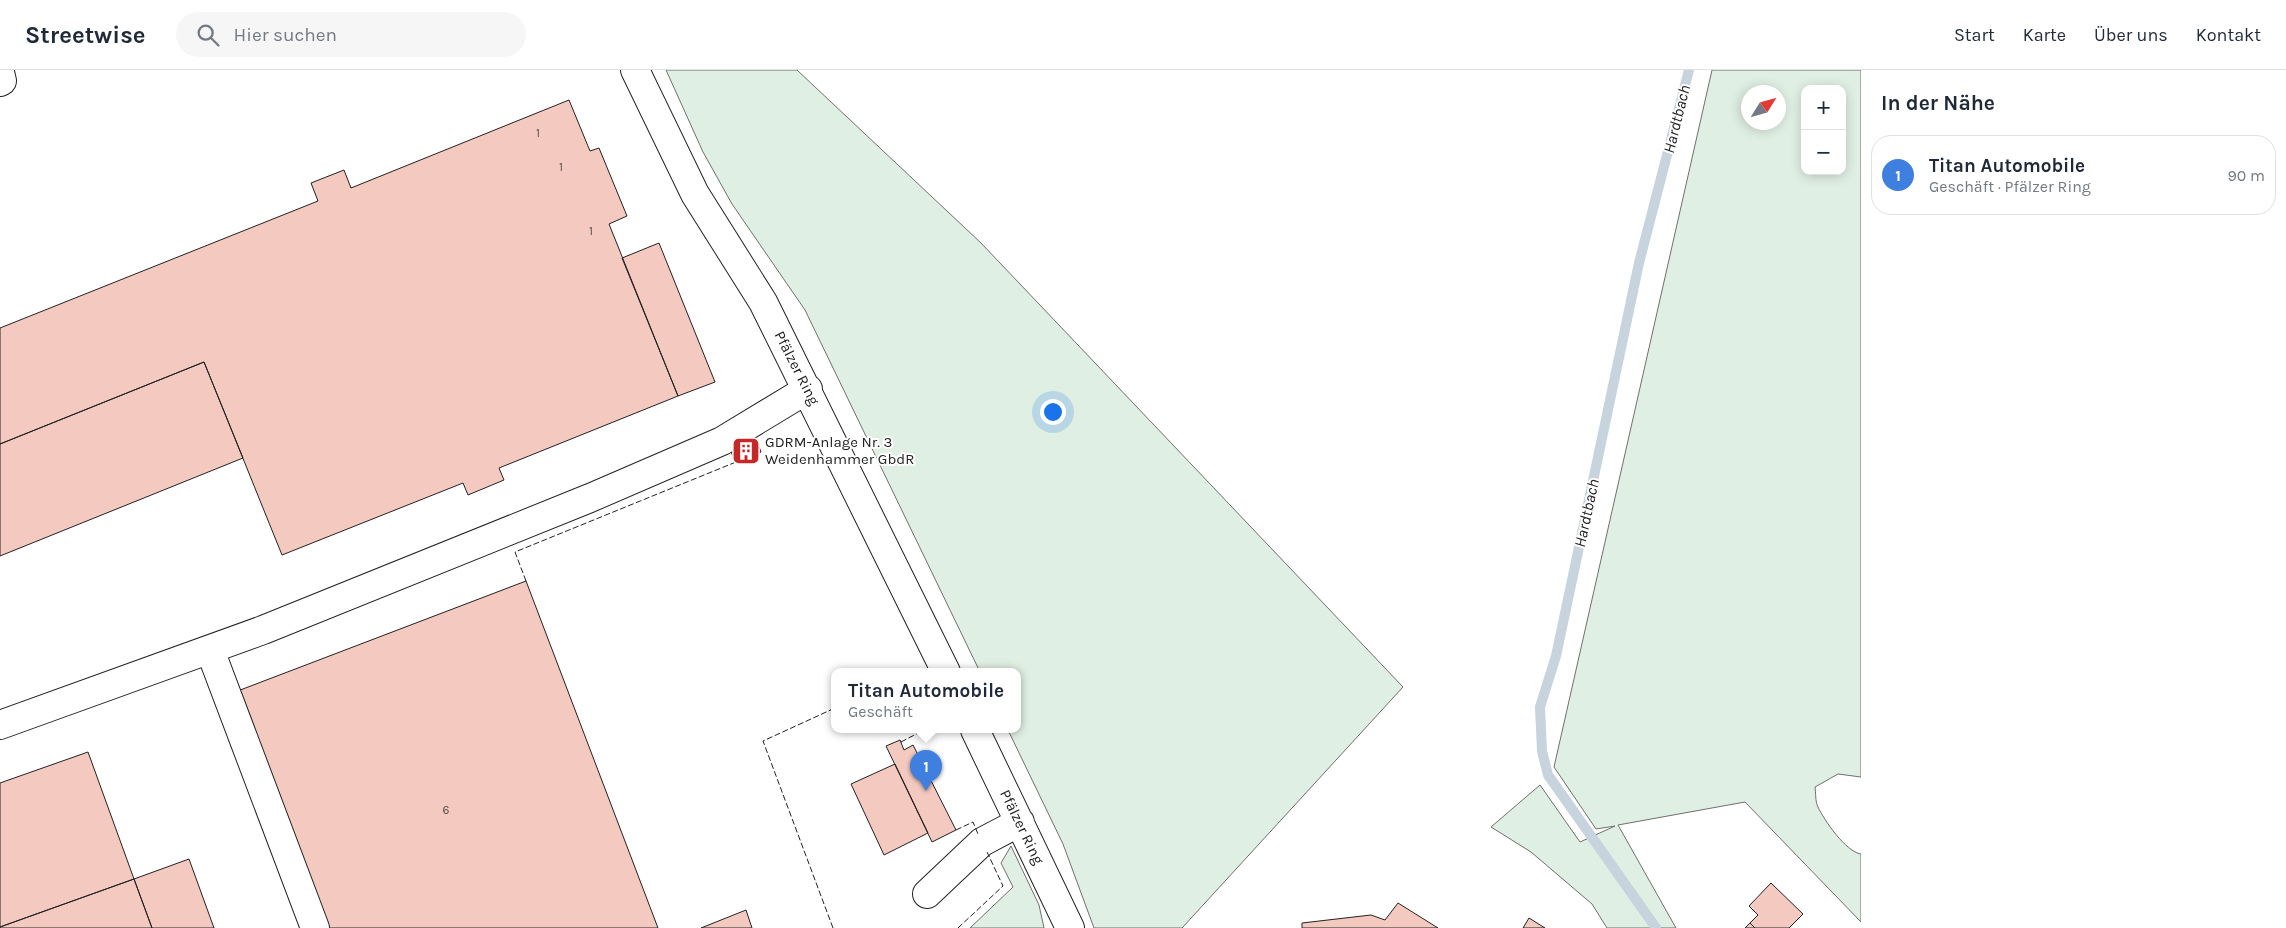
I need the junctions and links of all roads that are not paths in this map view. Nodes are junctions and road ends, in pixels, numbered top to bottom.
1 (635, 70) edge
2 (0, 72) edge
3 (0, 82) edge
4 (808, 389) junction
5 (210, 650) junction
6 (943, 668) edge
7 (0, 724) edge
8 (976, 733) edge
9 (1020, 822) junction
10 (927, 894) dead end
11 (1069, 927) edge
12 (315, 928) edge

1 - 4 street, Pfälzer Ring
2 - 3 street
4 - 5 street
4 - 6 street, Pfälzer Ring
5 - 7 street
5 - 12 street
8 - 9 street, Pfälzer Ring
9 - 10 street
9 - 11 street, Pfälzer Ring

